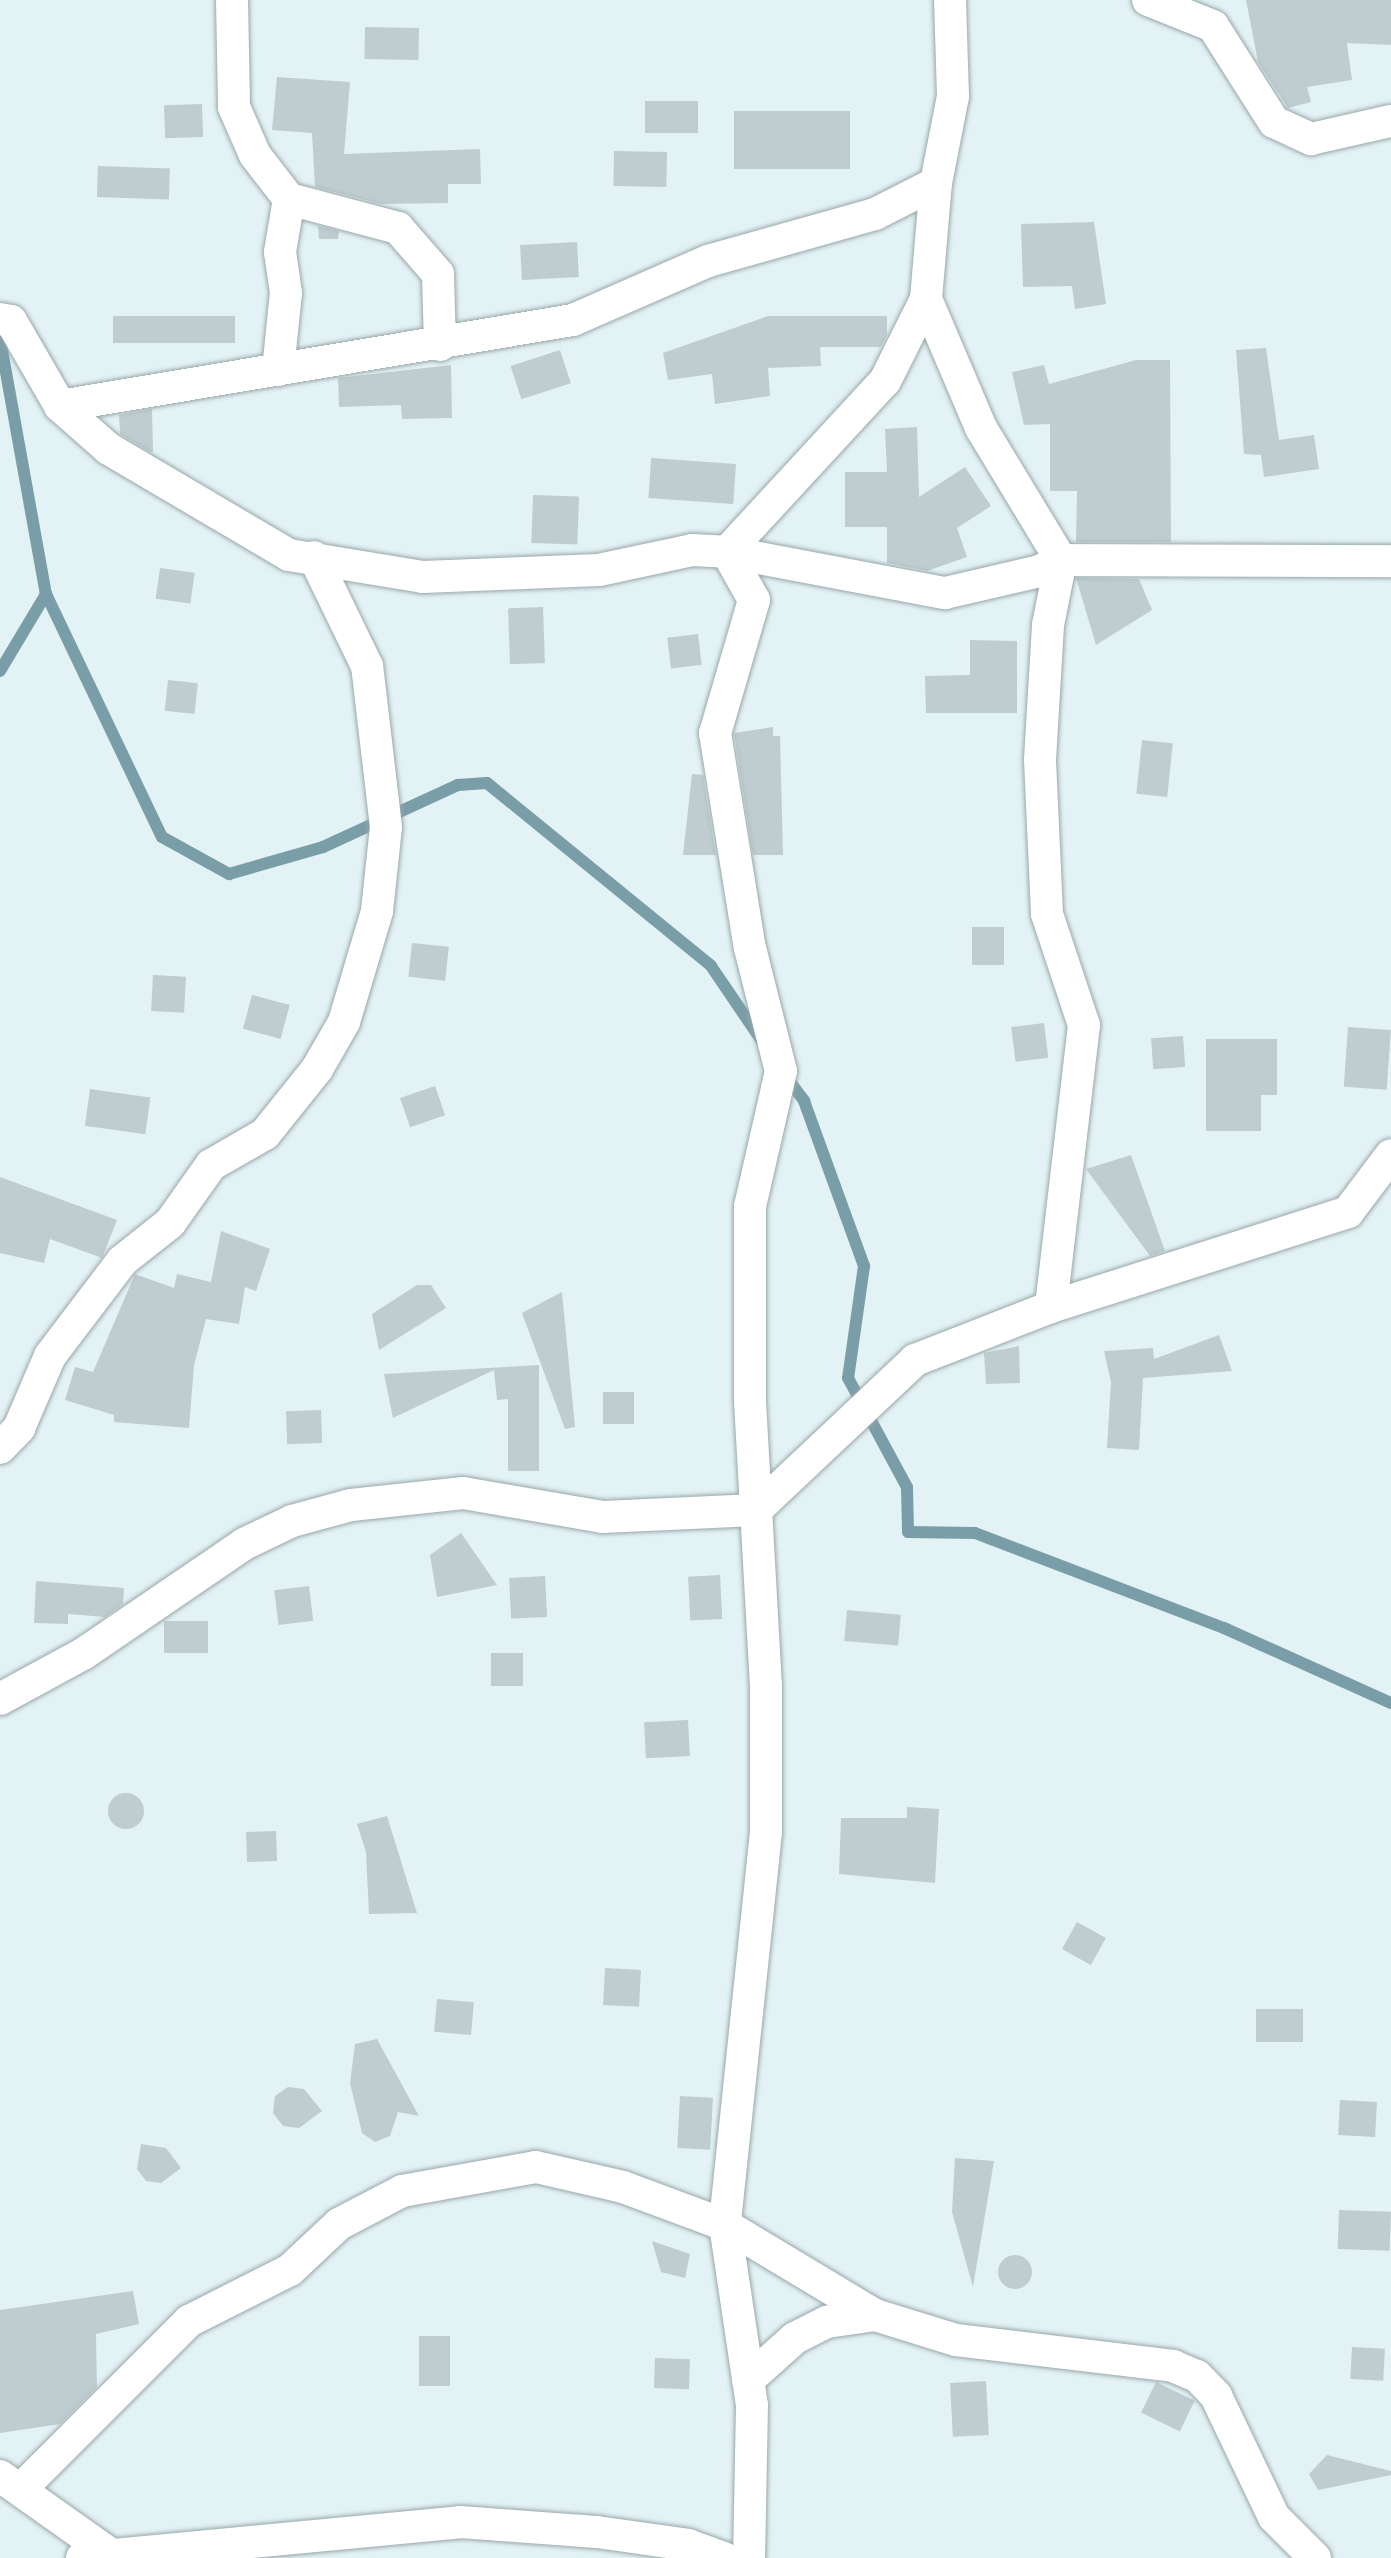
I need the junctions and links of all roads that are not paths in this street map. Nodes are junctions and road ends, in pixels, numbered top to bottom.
1 (232, 0) edge
2 (950, 0) edge
3 (1148, 0) edge
4 (1391, 121) edge
5 (936, 183) junction
6 (289, 199) junction
7 (926, 299) junction
8 (0, 319) edge
9 (440, 345) junction
10 (278, 370) junction
11 (60, 406) junction
12 (727, 551) junction
13 (314, 557) junction
14 (1061, 560) junction
15 (1391, 561) edge
16 (1391, 1155) edge
17 (1051, 1307) junction
18 (0, 1448) edge
19 (756, 1510) junction
20 (0, 1699) edge
21 (724, 2225) junction
22 (875, 2315) junction
23 (748, 2380) junction
24 (11, 2483) edge
25 (96, 2556) edge
26 (724, 2558) edge
27 (749, 2558) edge
28 (1315, 2558) edge

1 - 6 street
2 - 5 street
3 - 4 street
5 - 7 street
5 - 9 street
6 - 9 street
6 - 10 street
7 - 12 street
7 - 14 street
8 - 11 street
9 - 10 street
10 - 11 street
11 - 13 street
12 - 13 street
12 - 14 street
12 - 19 street
13 - 18 street
14 - 15 street
14 - 17 street
16 - 17 street
17 - 19 street
19 - 20 street
19 - 21 street
21 - 22 street
21 - 23 street
21 - 24 street
22 - 23 street
22 - 28 street
23 - 27 street
24 - 25 street
25 - 26 street

